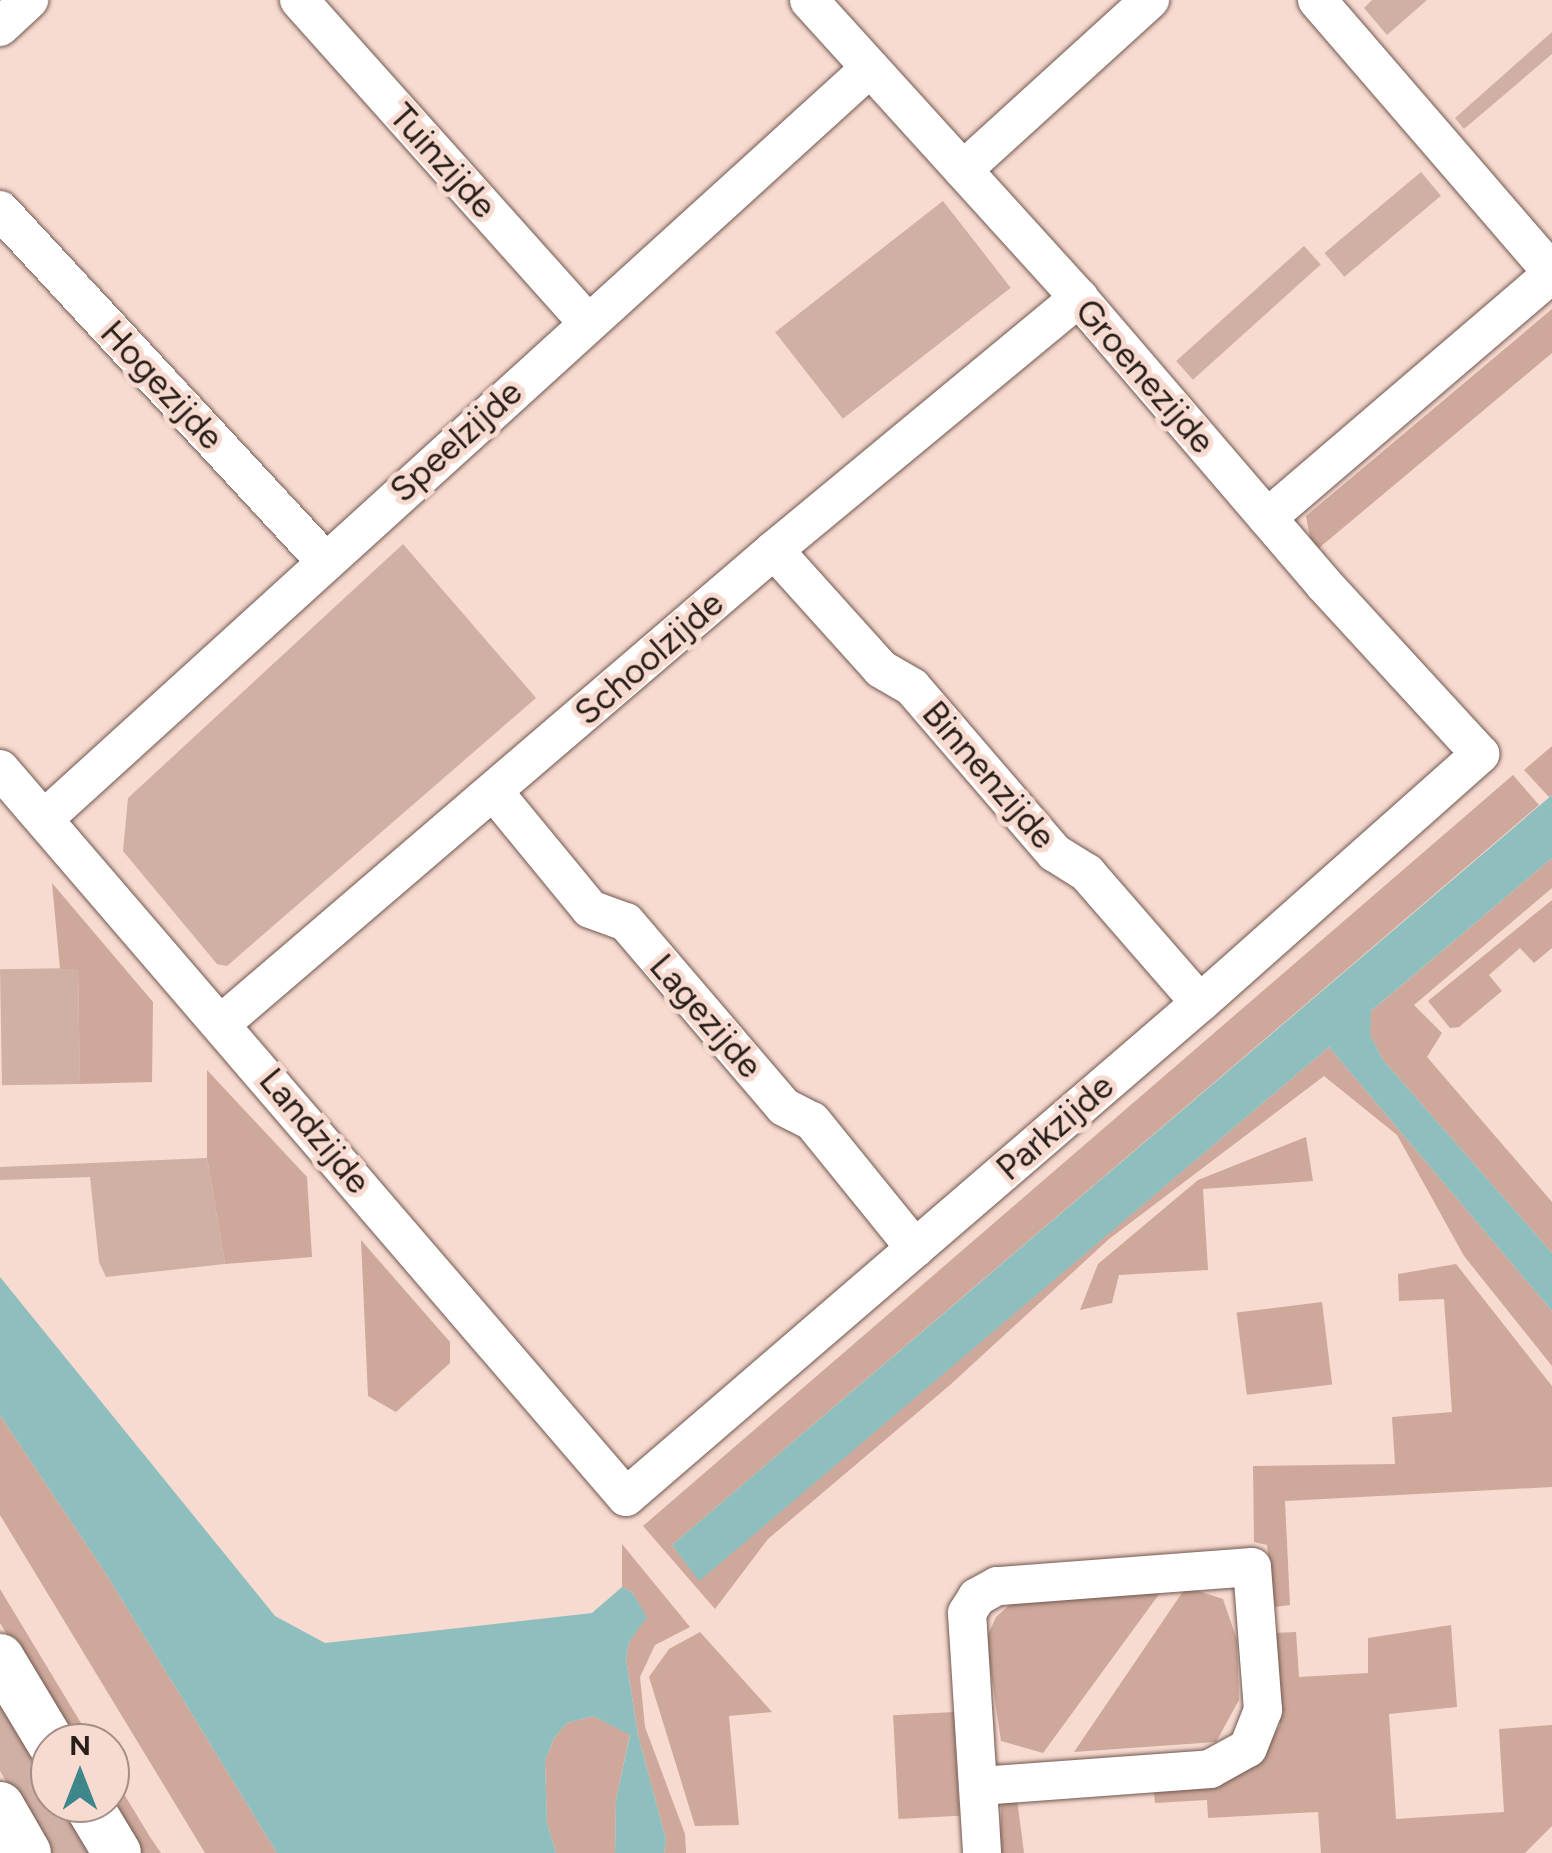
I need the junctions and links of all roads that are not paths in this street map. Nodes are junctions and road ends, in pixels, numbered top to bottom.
1 (29, 0) edge
2 (299, 0) edge
3 (809, 0) edge
4 (1317, 0) edge
5 (1136, 5) edge
6 (0, 28) edge
7 (870, 68) junction
8 (963, 170) junction
9 (0, 210) edge
10 (1552, 273) edge
11 (1078, 298) junction
12 (588, 323) junction
13 (1267, 518) junction
14 (774, 550) junction
15 (324, 560) junction
16 (1480, 754) joint
17 (0, 770) edge
18 (494, 792) junction
19 (46, 818) junction
20 (1200, 1003) junction
21 (222, 1023) junction
22 (915, 1248) junction
23 (626, 1497) joint
24 (0, 1658) edge
25 (39, 1723) edge
26 (980, 1786) junction
27 (0, 1806) edge
28 (99, 1823) edge
29 (27, 1853) edge
30 (117, 1853) edge
31 (982, 1853) edge

1 - 6 street
2 - 12 street, Tuinzijde
3 - 7 street, Groenezijde
4 - 10 street
5 - 8 street
7 - 8 street, Groenezijde
7 - 12 street, Speelzijde
8 - 11 street, Groenezijde
9 - 15 street, Hogezijde
10 - 13 street
11 - 13 street, Groenezijde
11 - 14 street, Schoolzijde
12 - 15 street, Speelzijde
13 - 16 street, Groenezijde
14 - 18 street, Schoolzijde
14 - 20 street, Binnenzijde
15 - 19 street, Speelzijde
16 - 20 street, Parkzijde
17 - 19 street, Landzijde
18 - 21 street, Schoolzijde
18 - 22 street, Lagezijde
19 - 21 street, Landzijde
20 - 22 street, Parkzijde
21 - 23 street, Landzijde
22 - 23 street, Parkzijde
24 - 25 main road
26 - 26 street
26 - 31 street
27 - 29 main road
28 - 30 main road

